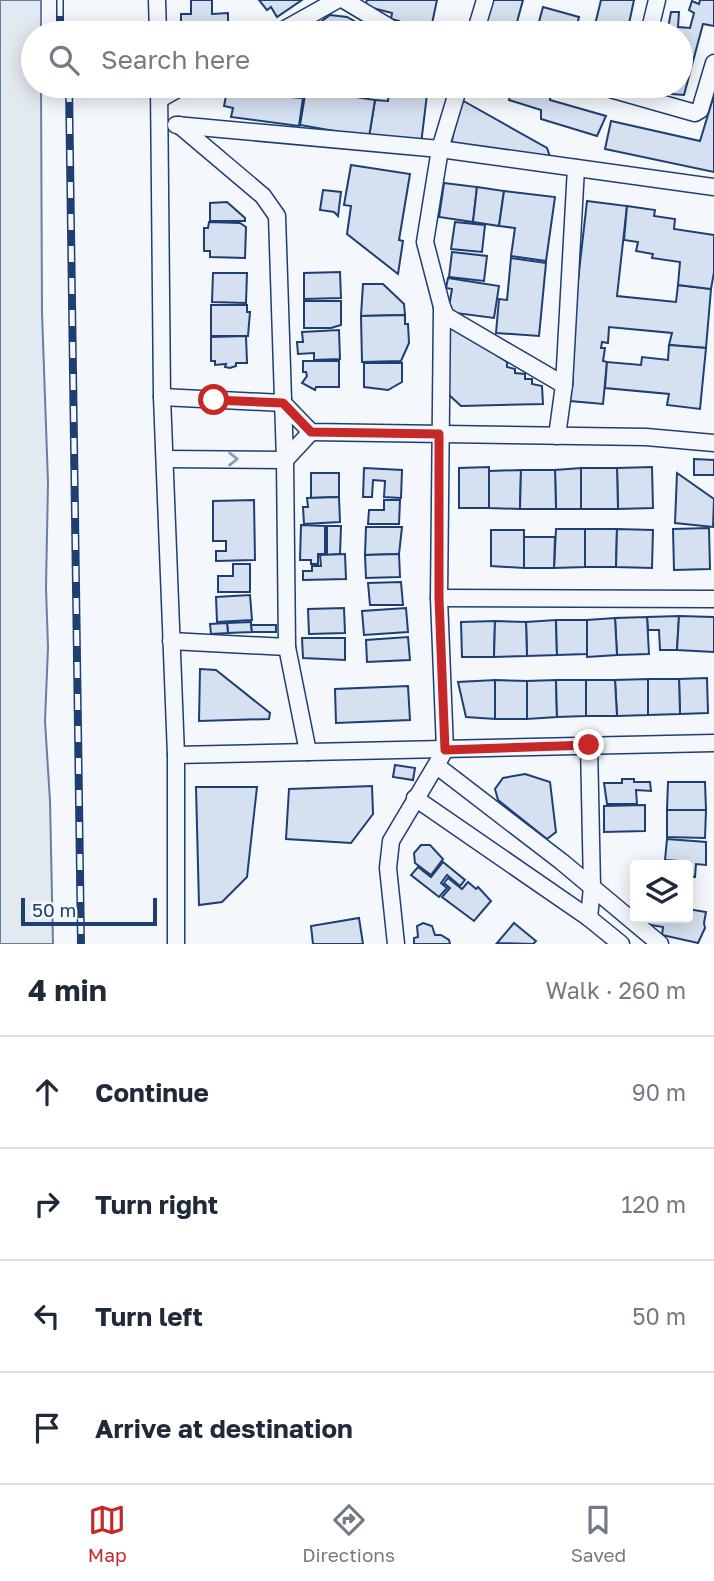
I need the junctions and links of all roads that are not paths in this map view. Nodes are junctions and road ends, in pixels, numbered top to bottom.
1 (157, 0) edge
2 (337, 0) edge
3 (344, 0) edge
4 (485, 0) edge
5 (657, 0) edge
6 (158, 21) edge
7 (299, 21) edge
8 (379, 21) edge
9 (479, 21) edge
10 (652, 21) edge
11 (714, 63) edge
12 (159, 98) edge
13 (455, 98) edge
14 (655, 98) edge
15 (160, 122) junction
16 (179, 125) junction
17 (440, 149) junction
18 (576, 168) junction
19 (714, 187) edge
20 (442, 307) junction
21 (564, 385) junction
22 (162, 397) junction
23 (283, 403) junction
24 (311, 432) junction
25 (439, 434) junction
26 (557, 436) junction
27 (714, 443) edge
28 (164, 459) junction
29 (285, 460) junction
30 (439, 598) junction
31 (714, 599) edge
32 (171, 641) junction
33 (288, 647) junction
34 (714, 743) edge
35 (589, 745) junction
36 (445, 750) junction
37 (308, 752) junction
38 (176, 755) junction
39 (437, 766) junction
40 (415, 798) junction
41 (592, 887) junction
42 (589, 918) junction
43 (176, 944) edge
44 (396, 944) edge
45 (621, 944) edge
46 (660, 944) edge

1 - 6 street
2 - 7 street
3 - 8 street
4 - 9 street
5 - 10 street
11 - 14 street
12 - 15 street
13 - 17 street
15 - 16 street
15 - 22 street
16 - 17 street
16 - 23 street
17 - 18 street
17 - 20 street
18 - 19 street
18 - 21 street
20 - 21 street
20 - 25 street
21 - 26 street
22 - 23 street
22 - 28 street
23 - 24 street
23 - 29 street
24 - 25 street
24 - 29 street
25 - 26 street
25 - 30 street
26 - 27 street
28 -> 29 street
28 - 32 street
29 - 33 street
30 - 31 street
30 - 36 street
32 - 33 street
32 - 38 street
33 - 37 street
34 - 35 street
35 - 36 street
35 - 41 street
36 - 37 street
36 - 39 street
37 - 38 street
38 - 43 street
39 - 40 street
39 - 41 street
40 - 42 street
40 - 44 street
41 - 42 street
41 - 46 street
42 - 45 street

